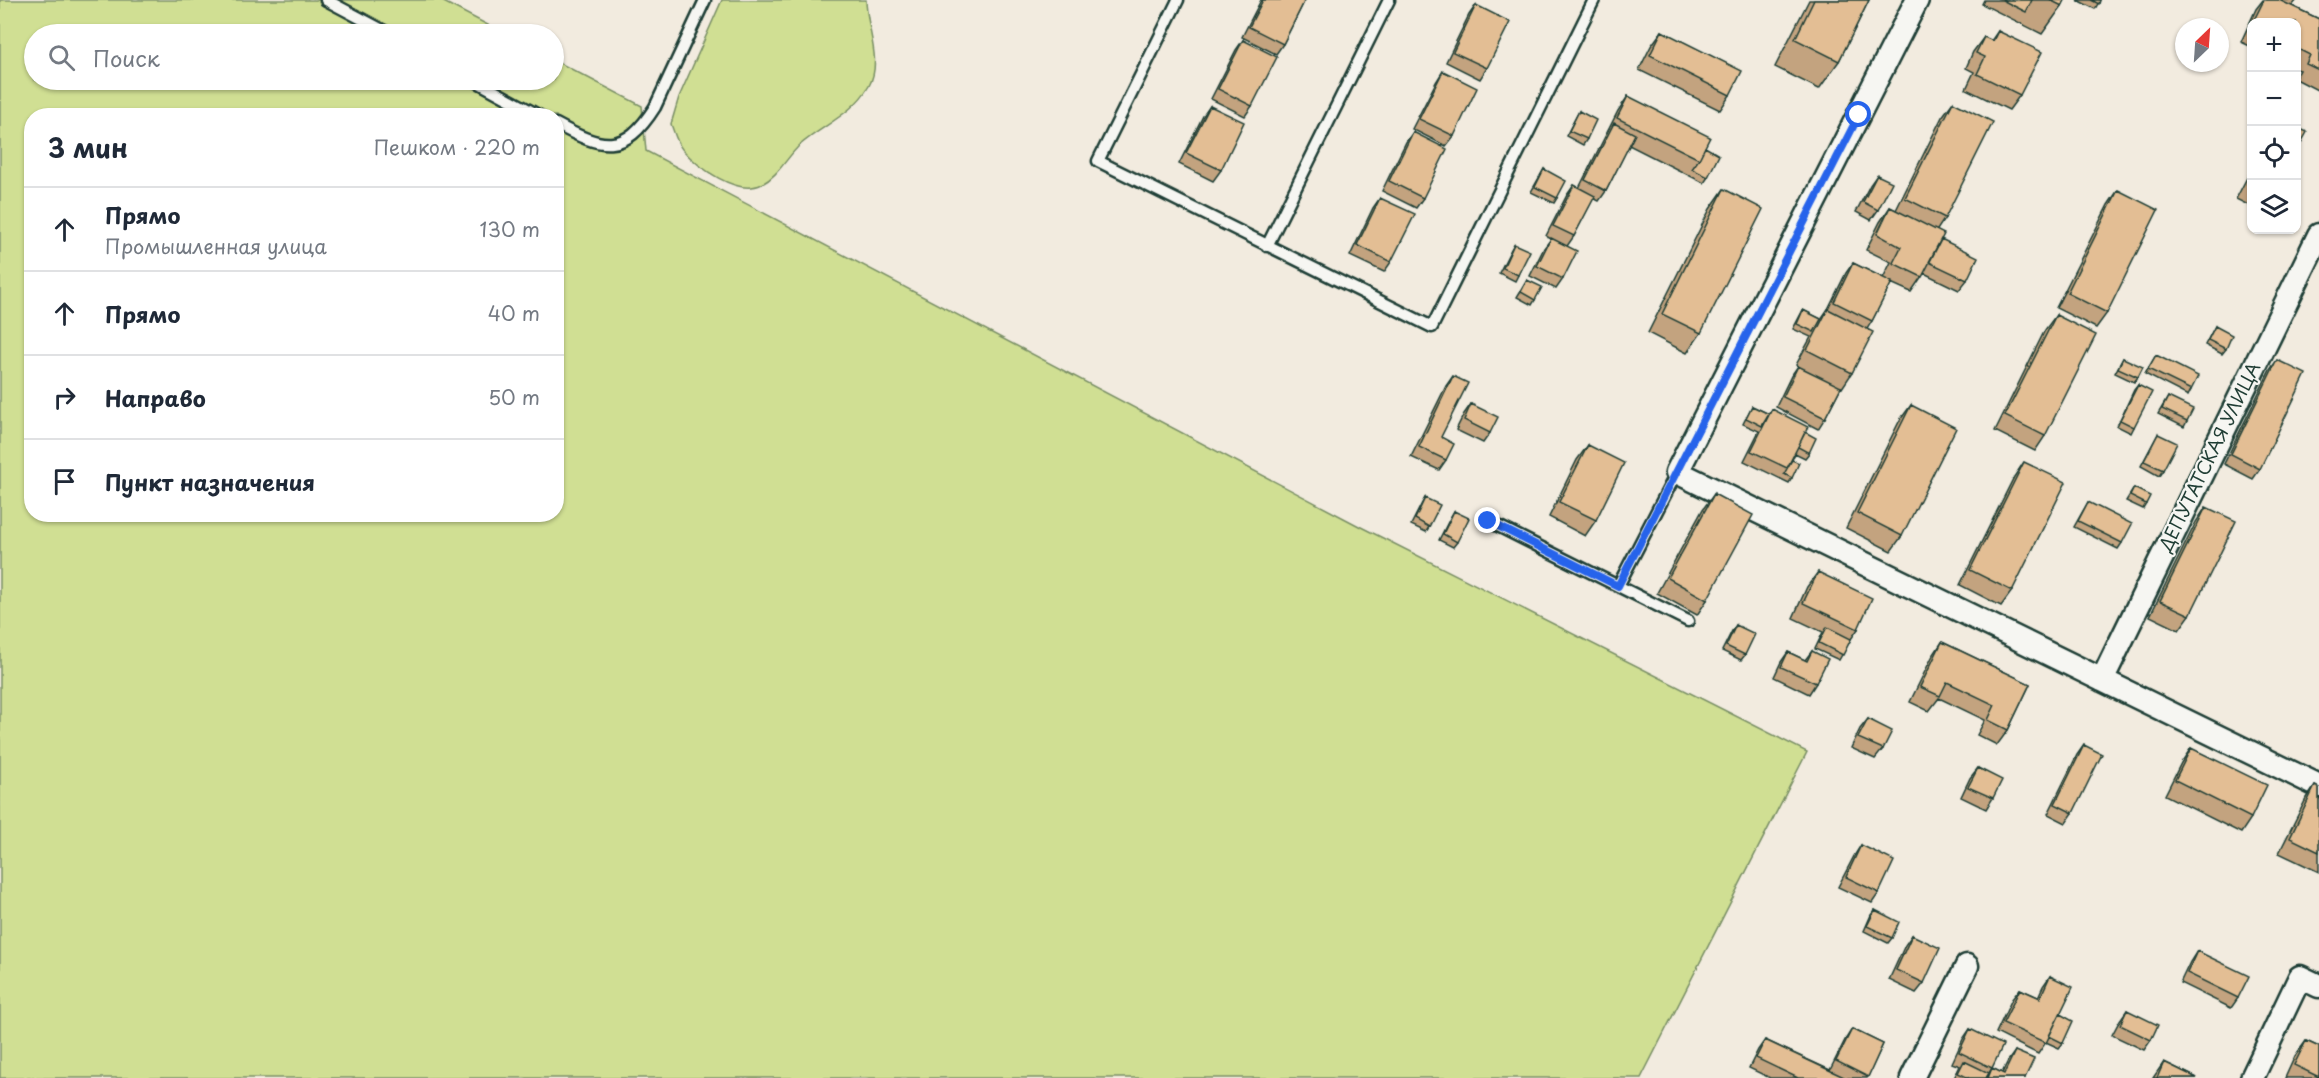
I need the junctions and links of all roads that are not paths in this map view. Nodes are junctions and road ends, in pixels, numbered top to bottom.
1 (326, 0) edge
2 (705, 0) edge
3 (1178, 0) edge
4 (1389, 0) edge
5 (1594, 0) edge
6 (1917, 0) edge
7 (371, 24) edge
8 (492, 90) edge
9 (525, 108) edge
10 (564, 128) edge
11 (2319, 235) edge
12 (1268, 246) junction
13 (1677, 472) junction
14 (1488, 521) dead end
15 (1618, 586) junction
16 (1688, 621) dead end
17 (2102, 680) junction
18 (2319, 786) edge
19 (1967, 966) dead end
20 (2319, 986) edge
21 (1912, 1078) edge
22 (2252, 1078) edge

1 - 7 lane
2 - 10 lane
3 - 12 lane
4 - 12 lane
5 - 12 lane
6 - 13 street
8 - 9 lane
11 - 17 street, ДЕПУТАТСКАЯ УЛИЦА
13 - 15 lane
13 - 17 street
14 - 15 lane
15 - 16 lane
17 - 18 street
19 - 21 street
20 - 22 street

